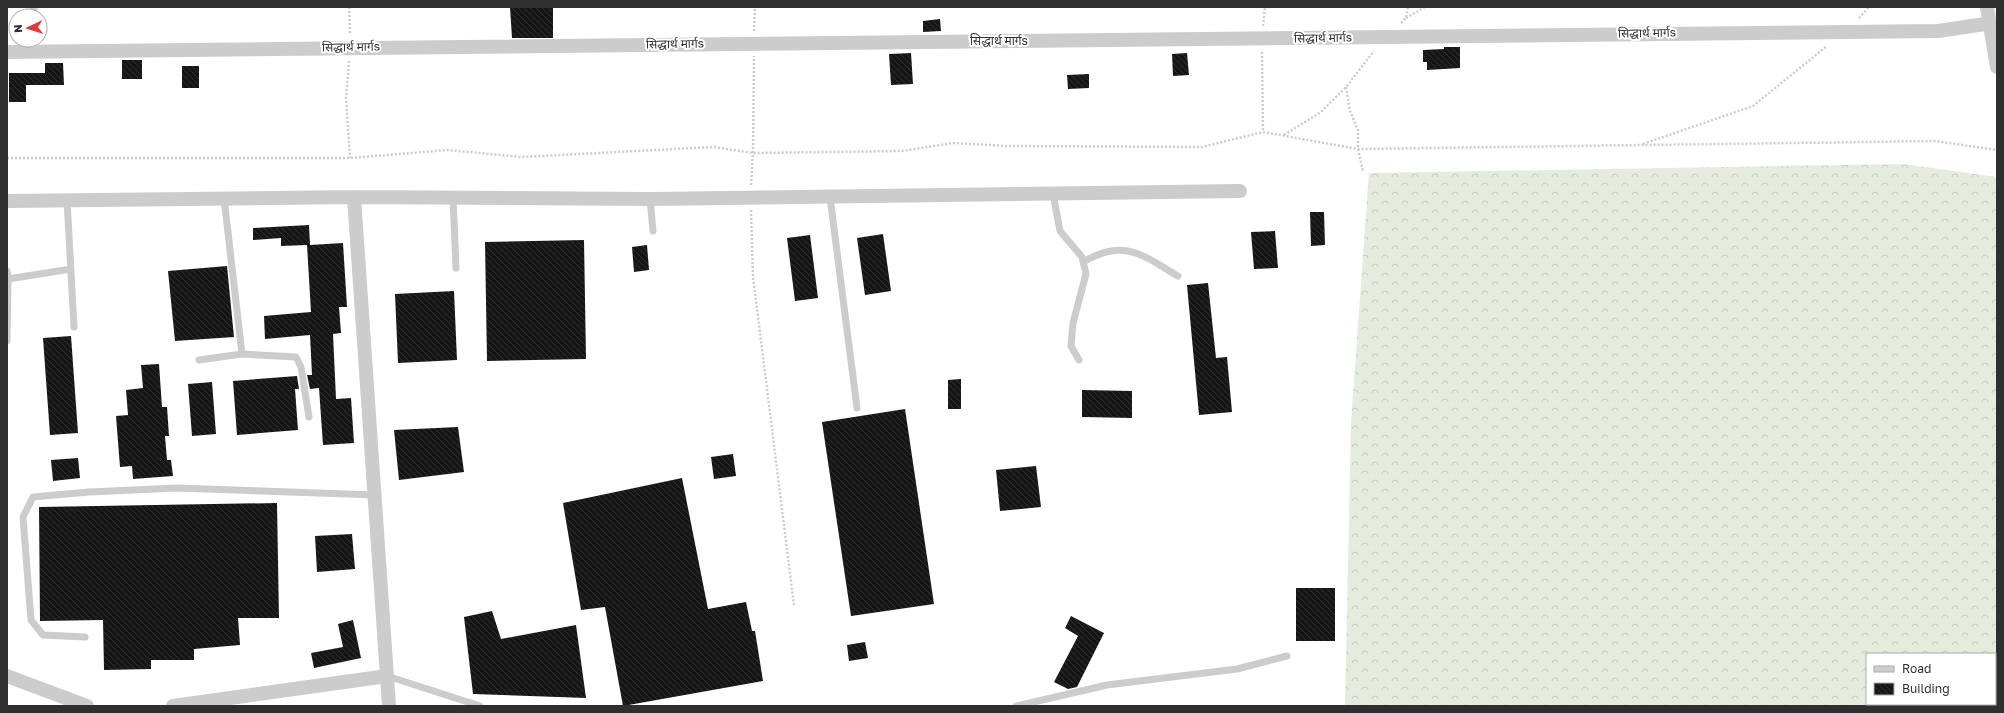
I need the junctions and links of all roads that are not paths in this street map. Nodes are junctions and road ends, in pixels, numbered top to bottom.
1 (1987, 7) edge
2 (1989, 21) junction
3 (48, 46) edge
4 (25, 48) edge
5 (7, 52) edge
6 (1997, 67) edge
7 (1240, 191) dead end
8 (1053, 194) junction
9 (354, 197) junction
10 (453, 197) junction
11 (830, 197) junction
12 (224, 198) junction
13 (650, 199) junction
14 (67, 200) junction
15 (7, 201) edge
16 (653, 231) dead end
17 (1083, 262) junction
18 (456, 268) dead end
19 (71, 269) junction
20 (7, 270) edge
21 (1178, 276) dead end
22 (8, 279) edge
23 (74, 327) dead end
24 (7, 341) edge
25 (242, 354) junction
26 (200, 360) dead end
27 (1079, 360) dead end
28 (857, 408) dead end
29 (309, 417) dead end
30 (375, 495) junction
31 (86, 637) dead end
32 (1287, 656) dead end
33 (7, 676) edge
34 (387, 676) junction
35 (87, 706) edge
36 (173, 706) edge
37 (389, 706) edge
38 (480, 706) edge
39 (1016, 706) edge

1 - 2 street
2 - 3 street, सिद्धार्थ मार्गs
2 - 6 street
4 - 5 street, सिद्धार्थ मार्गs
7 - 8 street
8 - 11 street
8 - 17 lane
9 - 10 street
9 - 12 street
9 - 30 street
10 - 13 street
10 - 18 lane
11 - 13 street
11 - 28 lane
12 - 14 street
12 - 25 lane
13 - 16 lane
14 - 15 street
14 - 19 lane
17 - 21 lane
17 - 27 lane
19 - 22 lane
19 - 23 lane
20 - 22 lane
22 - 24 lane
25 - 26 lane
25 - 29 lane
30 - 31 lane
30 - 34 street
32 - 39 lane
33 - 35 street
34 - 36 street
34 - 37 street
34 - 38 lane

